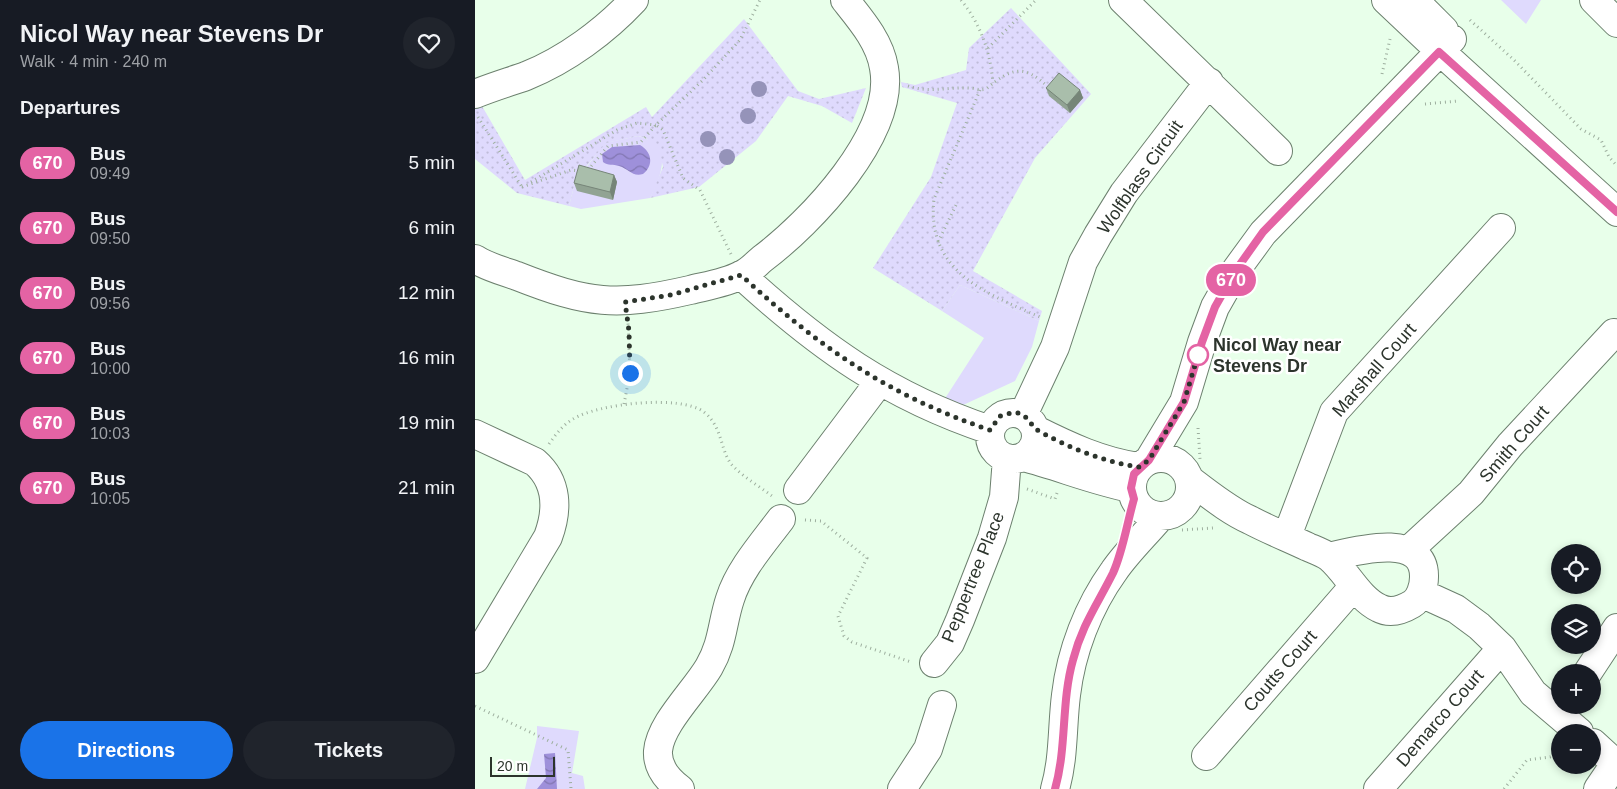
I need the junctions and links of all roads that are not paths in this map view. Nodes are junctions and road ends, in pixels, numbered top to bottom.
1 (634, 0) edge
2 (845, 0) edge
3 (1123, 0) edge
4 (1386, 0) edge
5 (1414, 0) edge
6 (1595, 0) edge
7 (1617, 22) edge
8 (1446, 45) junction
9 (1209, 82) junction
10 (475, 94) edge
11 (1278, 151) dead end
12 (1615, 210) edge
13 (1501, 228) dead end
14 (475, 259) edge
15 (741, 275) junction
16 (1614, 333) dead end
17 (880, 382) junction
18 (1184, 402) junction
19 (1030, 422) junction
20 (990, 430) junction
21 (475, 434) edge
22 (1065, 456) junction
23 (1015, 458) junction
24 (1192, 471) junction
25 (1138, 479) junction
26 (1237, 517) junction
27 (1172, 520) junction
28 (1287, 536) junction
29 (1409, 550) junction
30 (1329, 557) junction
31 (1113, 572) junction
32 (1354, 586) junction
33 (1421, 593) junction
34 (1617, 628) edge
35 (1502, 648) junction
36 (938, 658) road end
37 (475, 659) edge
38 (1593, 664) edge
39 (942, 706) dead end
40 (1568, 718) edge
41 (1601, 751) edge
42 (1206, 756) dead end
43 (1616, 764) edge
44 (680, 789) edge
45 (902, 789) edge
46 (1055, 789) edge
47 (1378, 789) edge
48 (1598, 789) edge

1 - 10 street
2 - 15 street
3 - 9 street
4 - 8 street
5 - 8 street
6 - 7 street
8 - 12 street
8 - 18 street
9 - 11 street
9 - 19 street, Wolfblass Circuit
13 - 28 street, Marshall Court
14 - 15 street
15 - 17 street
16 - 29 street, Smith Court
17 - 20 street
17 - 44 street
18 - 24 street
18 - 25 street
19 - 20 street
19 - 22 street
19 - 23 street
20 - 23 street
21 - 37 street
22 - 23 street
22 - 25 street
23 - 36 street, Peppertree Place
24 - 25 street
24 - 26 street
24 - 27 street
25 - 27 street
25 - 31 street
26 - 27 street
26 - 28 street
27 - 31 street
28 - 30 street
29 - 30 street
29 - 33 street
30 - 32 street
31 - 46 street
32 - 33 street
32 - 42 street, Coutts Court
33 - 35 street
34 - 38 street
35 - 40 street
35 - 47 street, Demarco Court
39 - 45 street
41 - 43 street
43 - 48 street

